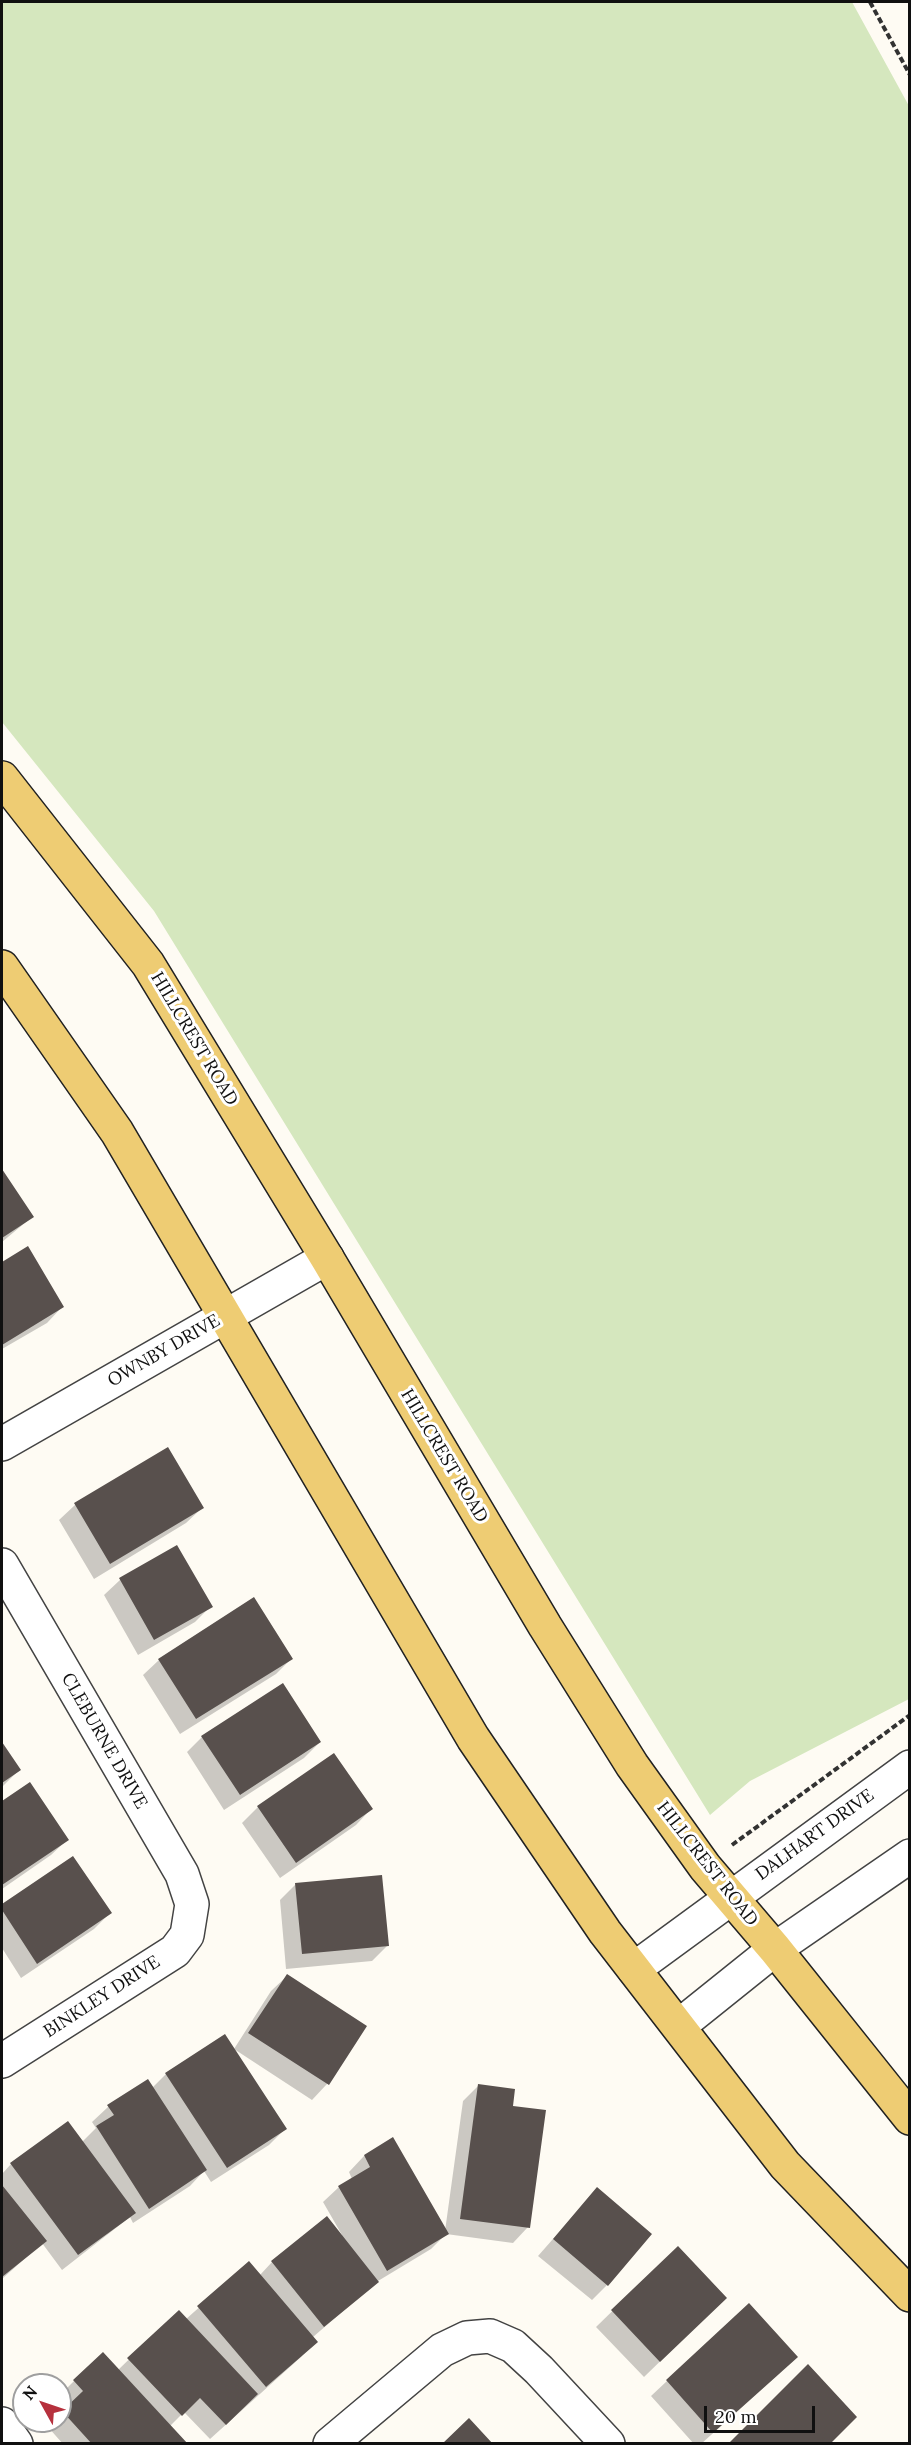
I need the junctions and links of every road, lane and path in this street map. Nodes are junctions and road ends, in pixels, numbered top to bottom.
1 (870, 2) edge
2 (909, 75) edge
3 (2, 778) edge
4 (2, 967) edge
5 (327, 1257) junction
6 (226, 1316) junction
7 (2, 1444) edge
8 (2, 1564) edge
9 (909, 1716) edge
10 (909, 1767) edge
11 (729, 1847) dead end
12 (909, 1856) edge
13 (730, 1896) junction
14 (190, 1922) joint
15 (775, 1949) junction
16 (634, 1969) junction
17 (679, 2026) junction
18 (2, 2061) edge
19 (909, 2118) edge
20 (909, 2295) edge
21 (2, 2424) edge
22 (16, 2444) edge
23 (330, 2444) edge
24 (608, 2444) edge

1 - 2 path
3 - 5 main road, HILLCREST ROAD
4 - 6 main road
5 - 6 street, OWNBY DRIVE
5 - 13 main road, HILLCREST ROAD
6 - 7 street, OWNBY DRIVE
6 - 16 main road
8 - 14 street, CLEBURNE DRIVE
9 - 11 path
10 - 13 street, DALHART DRIVE
12 - 15 street
13 - 15 main road, HILLCREST ROAD
13 - 16 street, DALHART DRIVE
14 - 18 street, BINKLEY DRIVE
15 - 17 street
15 - 19 main road, HILLCREST ROAD
16 - 17 main road
17 - 20 main road
21 - 22 street
23 - 24 street

